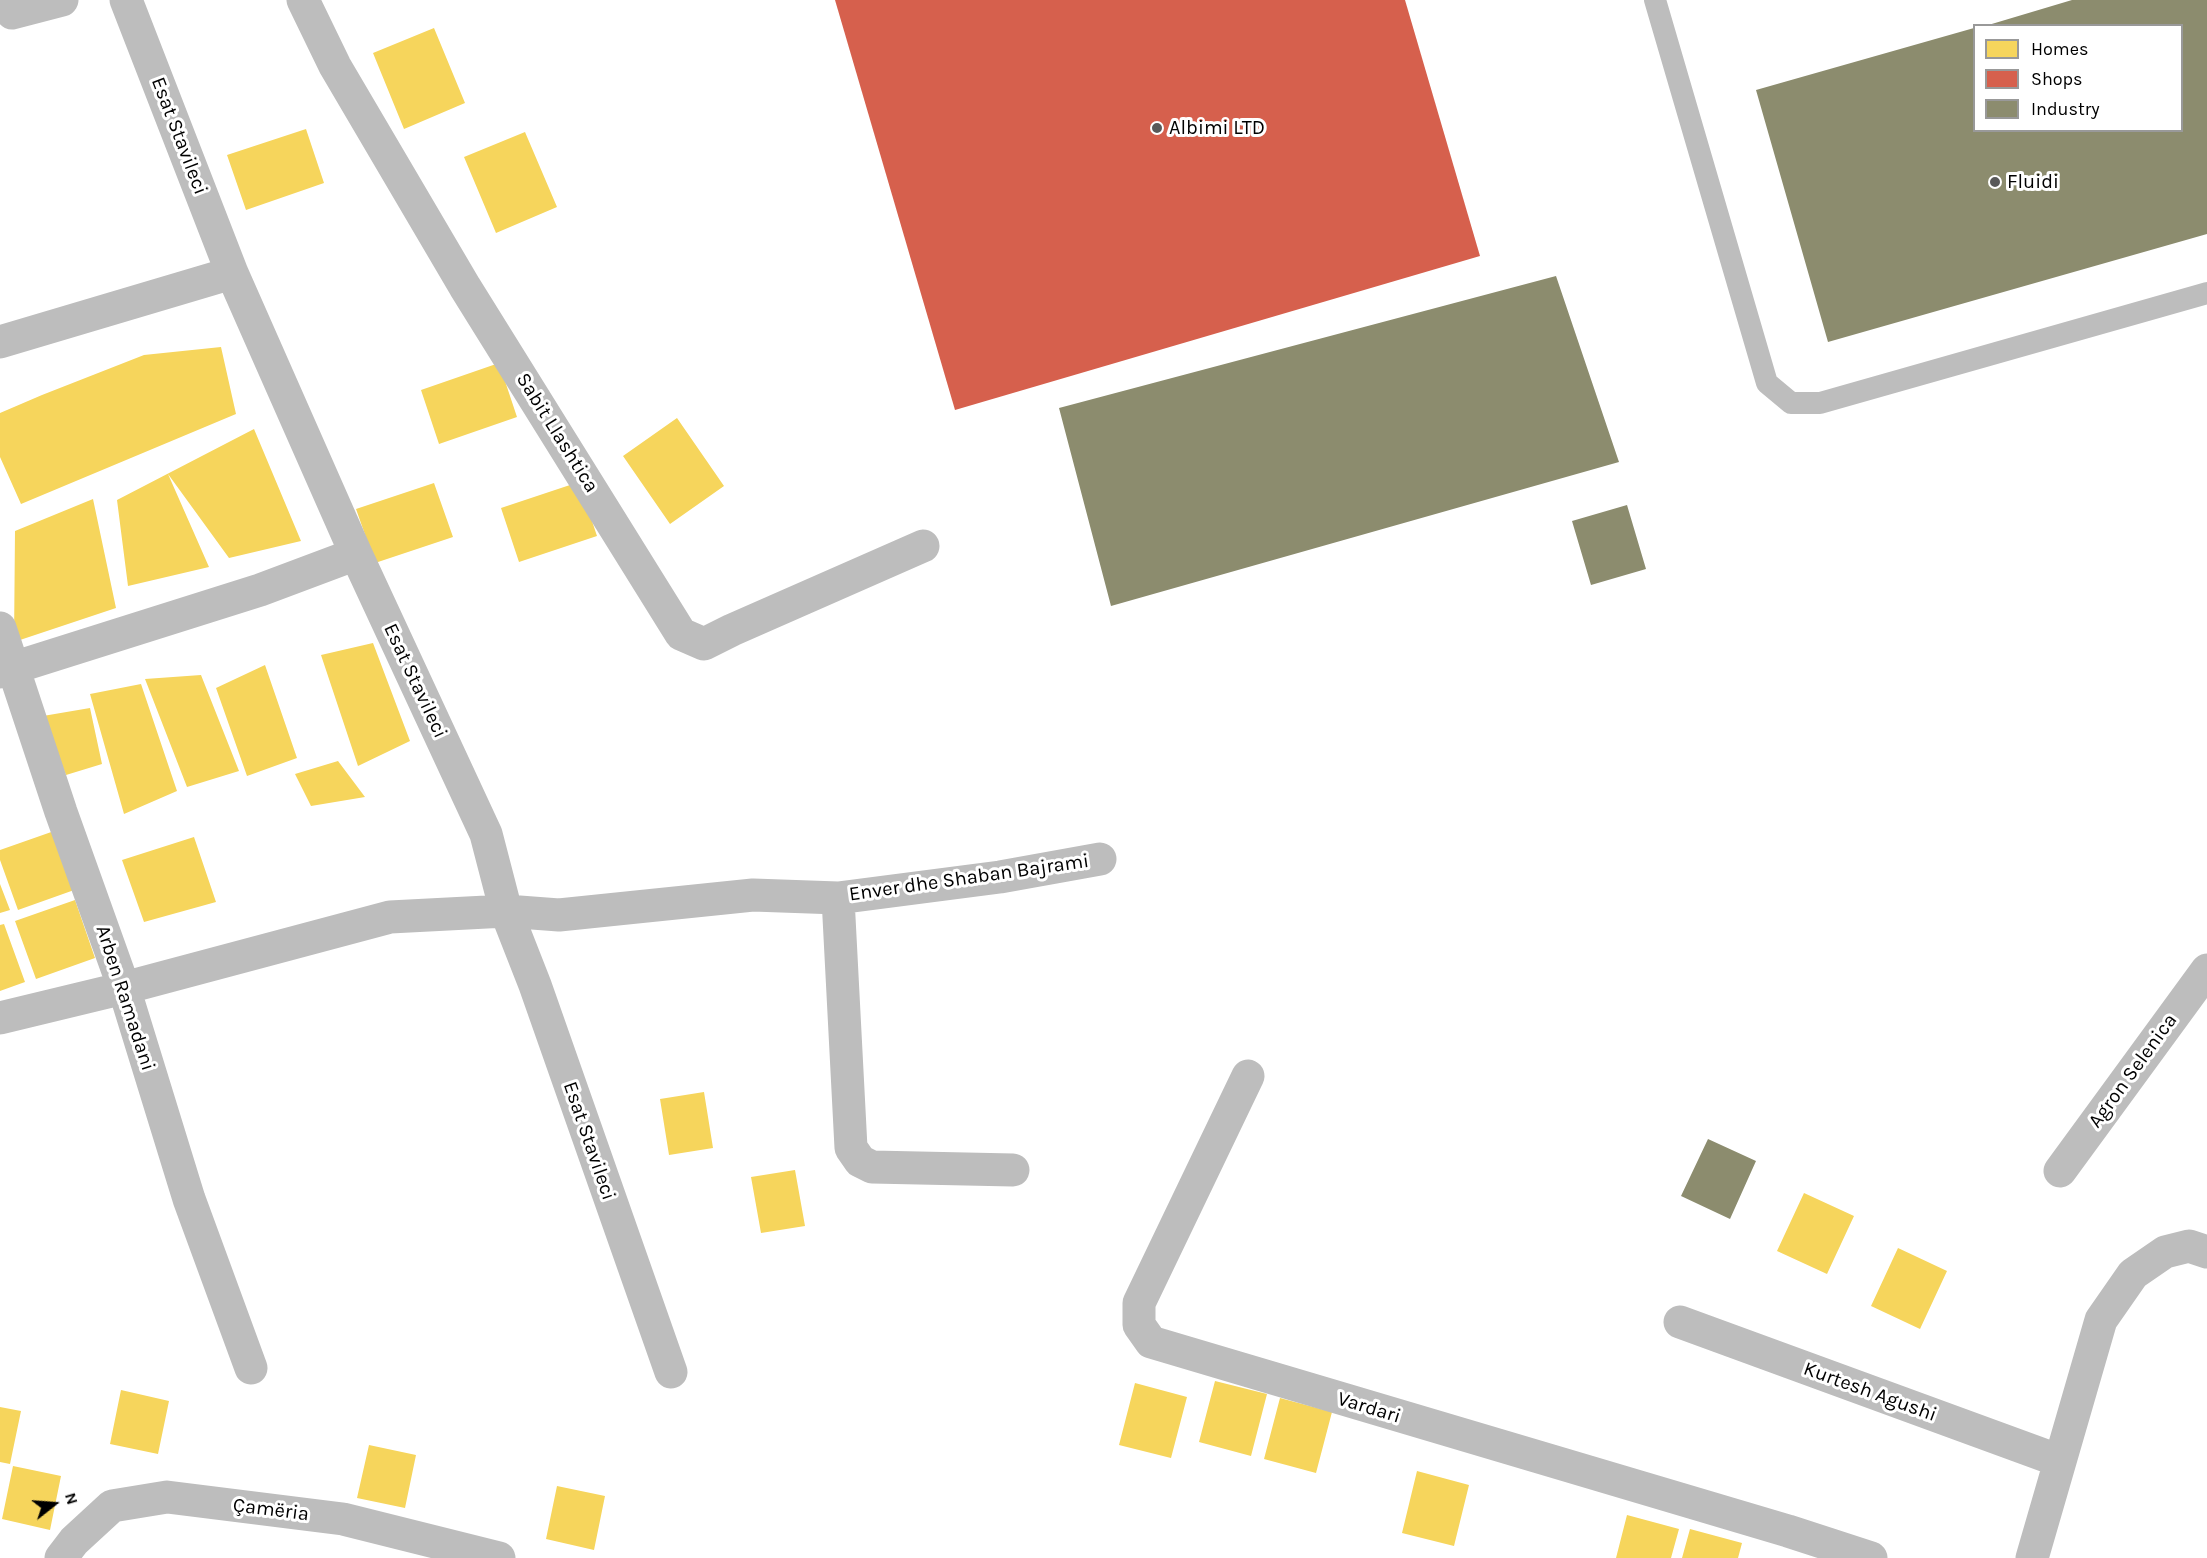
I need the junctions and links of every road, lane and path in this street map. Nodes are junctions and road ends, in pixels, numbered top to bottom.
1 (62, 0) edge
2 (126, 0) edge
3 (303, 0) edge
4 (1655, 0) edge
5 (6, 11) edge
6 (232, 273) junction
7 (2207, 293) edge
8 (0, 342) edge
9 (923, 546) dead end
10 (356, 554) junction
11 (0, 628) edge
12 (7, 669) edge
13 (1100, 859) dead end
14 (838, 898) junction
15 (506, 911) junction
16 (2207, 970) edge
17 (124, 988) junction
18 (0, 1018) edge
19 (1248, 1076) dead end
20 (1013, 1170) dead end
21 (2060, 1171) dead end
22 (2207, 1252) edge
23 (1680, 1322) dead end
24 (251, 1368) dead end
25 (670, 1372) dead end
26 (2060, 1461) junction
27 (61, 1558) edge
28 (499, 1558) edge
29 (1871, 1558) edge
30 (2032, 1558) edge

1 - 5 street
2 - 6 street, Esat Stavileci
3 - 9 street, Sabit Llashtica
4 - 7 lane
6 - 8 street
6 - 10 street, Esat Stavileci
10 - 12 street
10 - 15 street, Esat Stavileci
11 - 12 street, Arben Ramadani
12 - 17 street, Arben Ramadani
13 - 14 street, Enver dhe Shaban Bajrami
14 - 15 street, Enver dhe Shaban Bajrami
14 - 20 street, Enver dhe Shaban Bajrami
15 - 17 street
15 - 25 street, Esat Stavileci
16 - 21 street, Agron Selenica
17 - 18 street
17 - 24 street, Arben Ramadani
19 - 29 street, Vardari
22 - 26 street
23 - 26 street, Kurtesh Agushi
26 - 30 street
27 - 28 street, Çamëria

